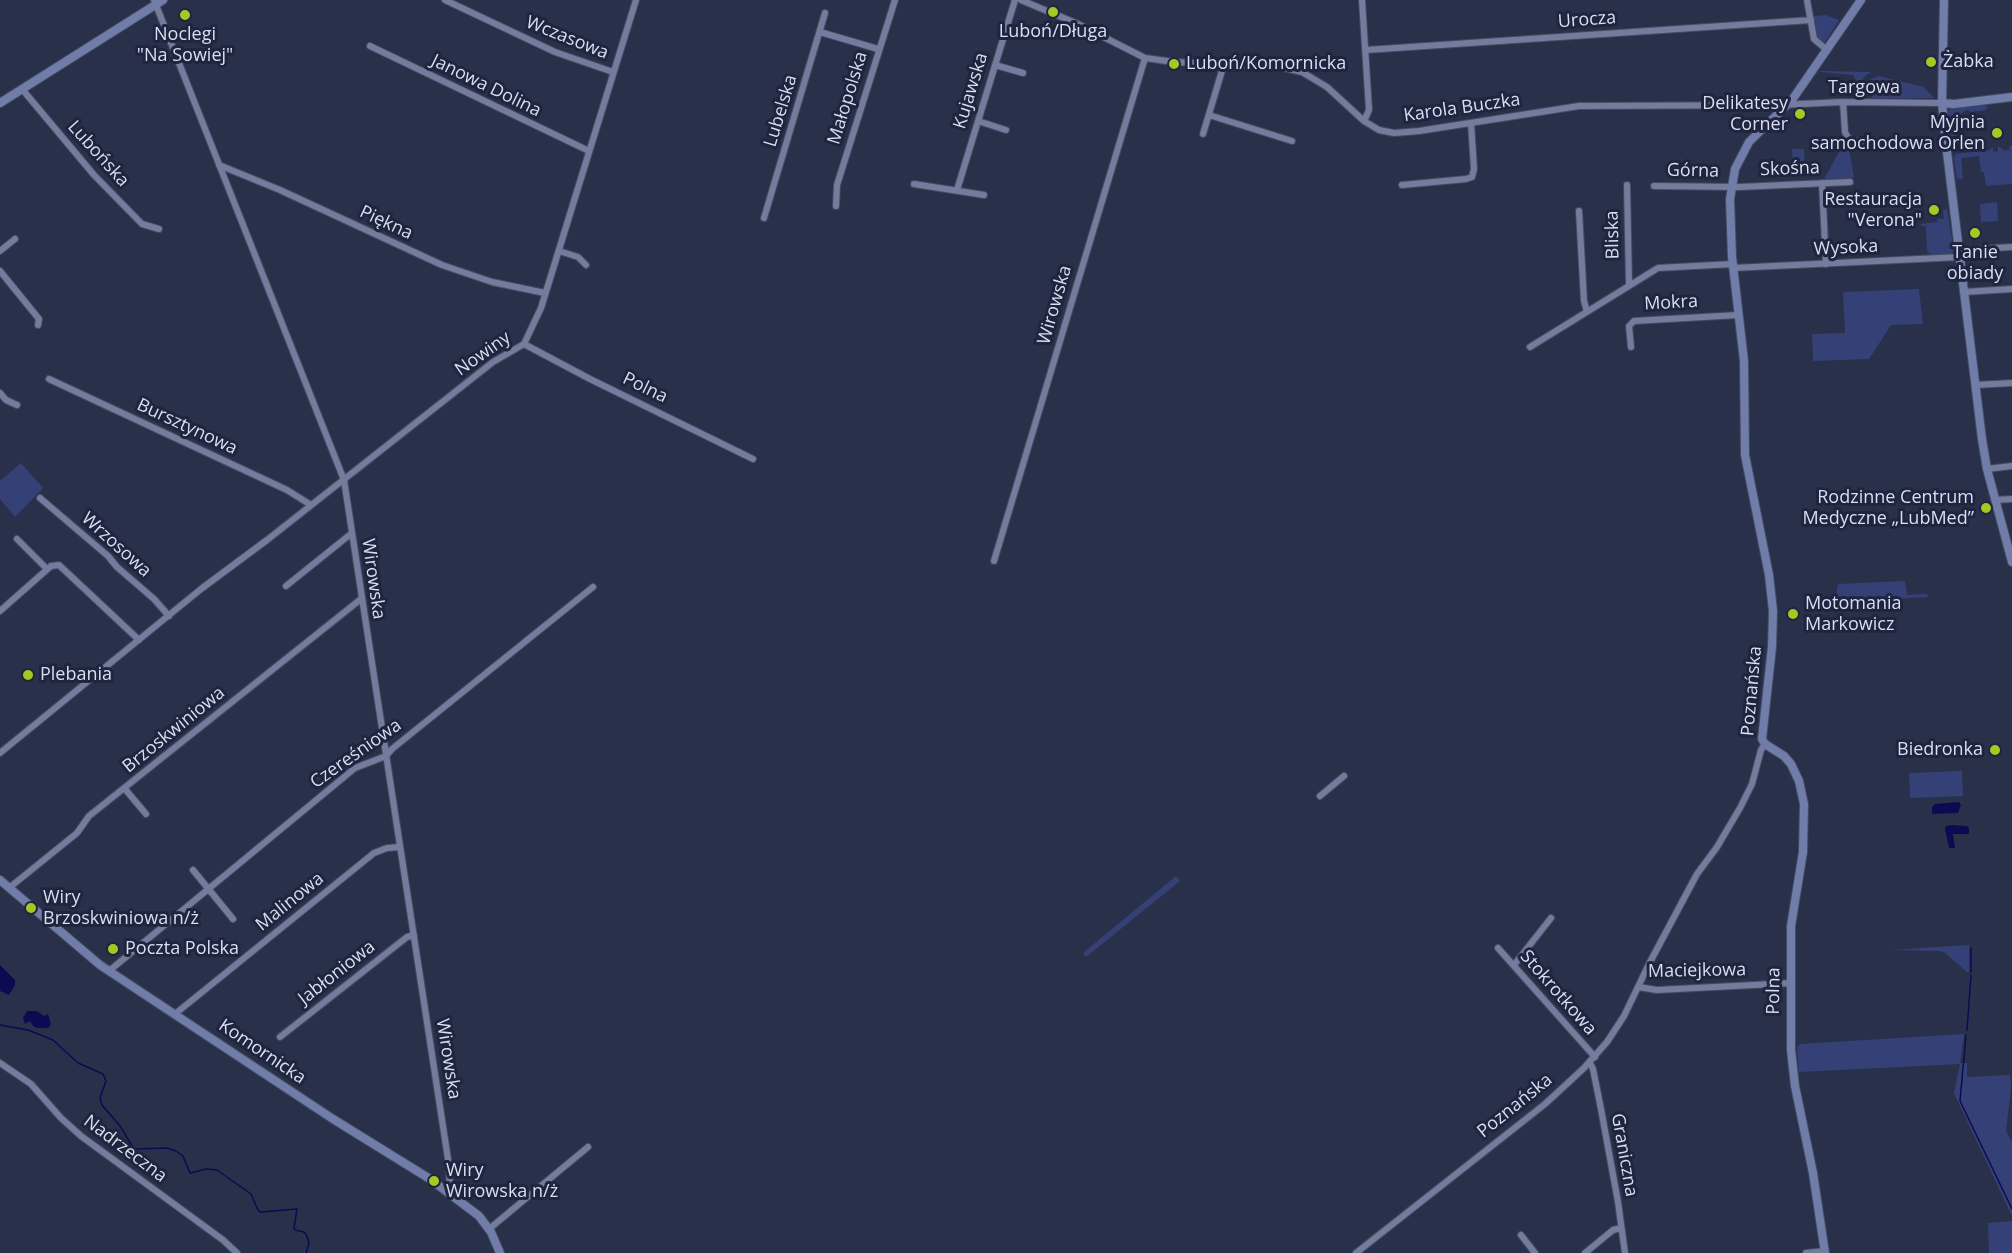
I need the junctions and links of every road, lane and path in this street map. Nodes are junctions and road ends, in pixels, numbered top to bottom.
1 (445, 0) edge
2 (636, 0) edge
3 (894, 0) edge
4 (1015, 0) edge
5 (1021, 0) edge
6 (1362, 0) edge
7 (1808, 0) edge
8 (1861, 0) edge
9 (1944, 0) edge
10 (157, 2) edge
11 (1039, 3) edge
12 (825, 13) dead end
13 (1810, 20) junction
14 (820, 32) junction
15 (370, 46) dead end
16 (878, 49) junction
17 (1366, 50) junction
18 (1827, 50) junction
19 (1144, 58) junction
20 (1224, 64) junction
21 (995, 65) junction
22 (613, 72) junction
23 (1023, 73) dead end
24 (22, 89) junction
25 (2012, 97) edge
26 (1844, 102) junction
27 (0, 103) edge
28 (1942, 103) junction
29 (1762, 105) junction
30 (1787, 105) junction
31 (1209, 115) junction
32 (1770, 120) junction
33 (978, 121) junction
34 (1364, 122) junction
35 (1471, 123) junction
36 (1006, 130) dead end
37 (1203, 134) dead end
38 (1292, 141) dead end
39 (1879, 141) dead end
40 (589, 151) junction
41 (219, 165) junction
42 (1850, 182) dead end
43 (1822, 183) junction
44 (914, 184) dead end
45 (1402, 185) dead end
46 (1627, 185) dead end
47 (1654, 186) dead end
48 (1731, 187) junction
49 (957, 190) junction
50 (984, 195) dead end
51 (836, 206) dead end
52 (1579, 211) dead end
53 (765, 218) dead end
54 (159, 229) dead end
55 (15, 239) dead end
56 (2012, 247) edge
57 (0, 251) edge
58 (559, 251) junction
59 (1959, 254) junction
60 (1826, 264) junction
61 (586, 265) dead end
62 (1733, 266) junction
63 (0, 272) edge
64 (1629, 284) junction
65 (2012, 289) edge
66 (1964, 292) junction
67 (545, 293) junction
68 (1587, 312) junction
69 (1738, 315) junction
70 (38, 325) dead end
71 (524, 344) junction
72 (1530, 347) dead end
73 (1631, 347) dead end
74 (49, 379) dead end
75 (2012, 383) edge
76 (1975, 385) junction
77 (0, 393) edge
78 (17, 405) dead end
79 (751, 456) dead end
80 (2012, 466) edge
81 (1987, 469) junction
82 (344, 480) junction
83 (40, 498) dead end
84 (2012, 499) edge
85 (1995, 500) junction
86 (311, 505) junction
87 (352, 533) junction
88 (17, 539) dead end
89 (2011, 557) edge
90 (994, 561) dead end
91 (48, 569) junction
92 (286, 586) dead end
93 (593, 587) dead end
94 (361, 599) junction
95 (1, 607) edge
96 (169, 616) junction
97 (138, 640) junction
98 (1765, 744) junction
99 (0, 753) edge
100 (386, 756) junction
101 (1344, 776) dead end
102 (126, 789) junction
103 (1320, 796) dead end
104 (146, 814) dead end
105 (400, 847) junction
106 (193, 870) dead end
107 (0, 880) edge
108 (9, 888) junction
109 (208, 889) junction
110 (1551, 918) dead end
111 (233, 919) dead end
112 (414, 935) junction
113 (1498, 948) dead end
114 (1514, 965) junction
115 (109, 971) junction
116 (1792, 983) junction
117 (1638, 987) junction
118 (175, 1014) junction
119 (280, 1037) dead end
120 (1592, 1060) junction
121 (0, 1063) edge
122 (588, 1147) dead end
123 (447, 1191) junction
124 (1621, 1228) junction
125 (489, 1229) junction
126 (1521, 1235) dead end
127 (1825, 1252) edge
128 (237, 1253) edge
129 (500, 1253) edge
130 (1356, 1253) edge
131 (1535, 1253) edge
132 (1585, 1253) edge
133 (1625, 1253) edge
134 (1806, 1253) edge

1 - 22 street, Wczasowa
2 - 22 street, Nowiny
3 - 16 street, Małopolska
4 - 21 street, Kujawska
5 - 11 street, Karola Buczka
6 - 17 street
7 - 13 street
8 - 18 street, Poznańska
9 - 28 street
10 - 24 street
10 - 41 street, Wirowska
11 - 19 street, Karola Buczka
12 - 14 street, Lubelska
13 - 17 street, Urocza
13 - 18 street
14 - 16 street
14 - 53 street, Lubelska
15 - 40 street, Janowa Dolina
16 - 51 street, Małopolska
17 - 34 street
18 - 30 street, Poznańska
19 - 20 street, Karola Buczka
19 - 90 street, Wirowska
20 - 31 street
20 - 34 street, Karola Buczka
21 - 23 street
21 - 33 street, Kujawska
22 - 40 street, Nowiny
24 - 27 street
24 - 54 street, Lubońska
25 - 28 street
26 - 28 street, Targowa
26 - 30 street, Targowa
26 - 39 street
28 - 59 street
29 - 30 street, Karola Buczka
29 - 32 street
29 - 35 street, Karola Buczka
30 - 32 street, Poznańska
31 - 37 street
31 - 38 street
32 - 48 street, Poznańska
33 - 36 street
33 - 49 street, Kujawska
34 - 35 street, Karola Buczka
35 - 45 street
40 - 58 street, Nowiny
41 - 67 street, Piękna
41 - 82 street, Wirowska
42 - 43 street, Skośna
43 - 48 street, Skośna
43 - 60 street
44 - 49 street
46 - 64 street, Bliska
47 - 48 street, Górna
48 - 62 street, Poznańska
49 - 50 street
52 - 68 street
55 - 57 street
56 - 59 street, Wysoka
58 - 61 street
58 - 67 street, Nowiny
59 - 60 street, Wysoka
59 - 66 street
60 - 62 street, Wysoka
62 - 64 street, Wysoka
62 - 69 street, Poznańska
63 - 70 street
64 - 68 street, Wysoka
65 - 66 street
66 - 76 street
67 - 71 street, Nowiny
68 - 72 street, Wysoka
69 - 73 street, Mokra
69 - 98 street, Poznańska
71 - 79 street, Polna
71 - 82 street, Nowiny
74 - 86 street, Bursztynowa
75 - 76 street
76 - 81 street
77 - 78 street
80 - 81 street
81 - 85 street
82 - 86 street, Nowiny
82 - 87 street, Wirowska
83 - 96 street, Wrzosowa
84 - 85 street
85 - 89 street
86 - 96 street, Nowiny
87 - 92 street
87 - 94 street, Wirowska
88 - 91 street
91 - 95 street
91 - 97 street
93 - 100 street, Czereśniowa
94 - 100 street, Wirowska
94 - 102 street, Brzoskwiniowa
96 - 97 street, Nowiny
97 - 99 street, Nowiny
98 - 116 street, Polna
98 - 117 street, Poznańska
100 - 105 street, Wirowska
100 - 109 street, Czereśniowa
101 - 103 street
102 - 104 street
102 - 108 street, Brzoskwiniowa
105 - 112 street, Wirowska
105 - 118 street, Malinowa
106 - 109 street
107 - 108 street, Komornicka
108 - 115 street, Komornicka
109 - 111 street
109 - 115 street, Czereśniowa
110 - 114 street
112 - 119 street, Jabłoniowa
112 - 123 street, Wirowska
113 - 114 street, Stokrotkowa
114 - 120 street, Stokrotkowa
115 - 118 street, Komornicka
116 - 117 street, Maciejkowa
116 - 127 street, Polna
117 - 120 street, Poznańska
118 - 123 street, Komornicka
120 - 124 street, Graniczna
120 - 130 street, Poznańska
121 - 128 street, Nadrzeczna
122 - 125 street
123 - 125 street, Komornicka
124 - 132 street
124 - 133 street, Graniczna
125 - 129 street, Komornicka
126 - 131 street
127 - 134 street

